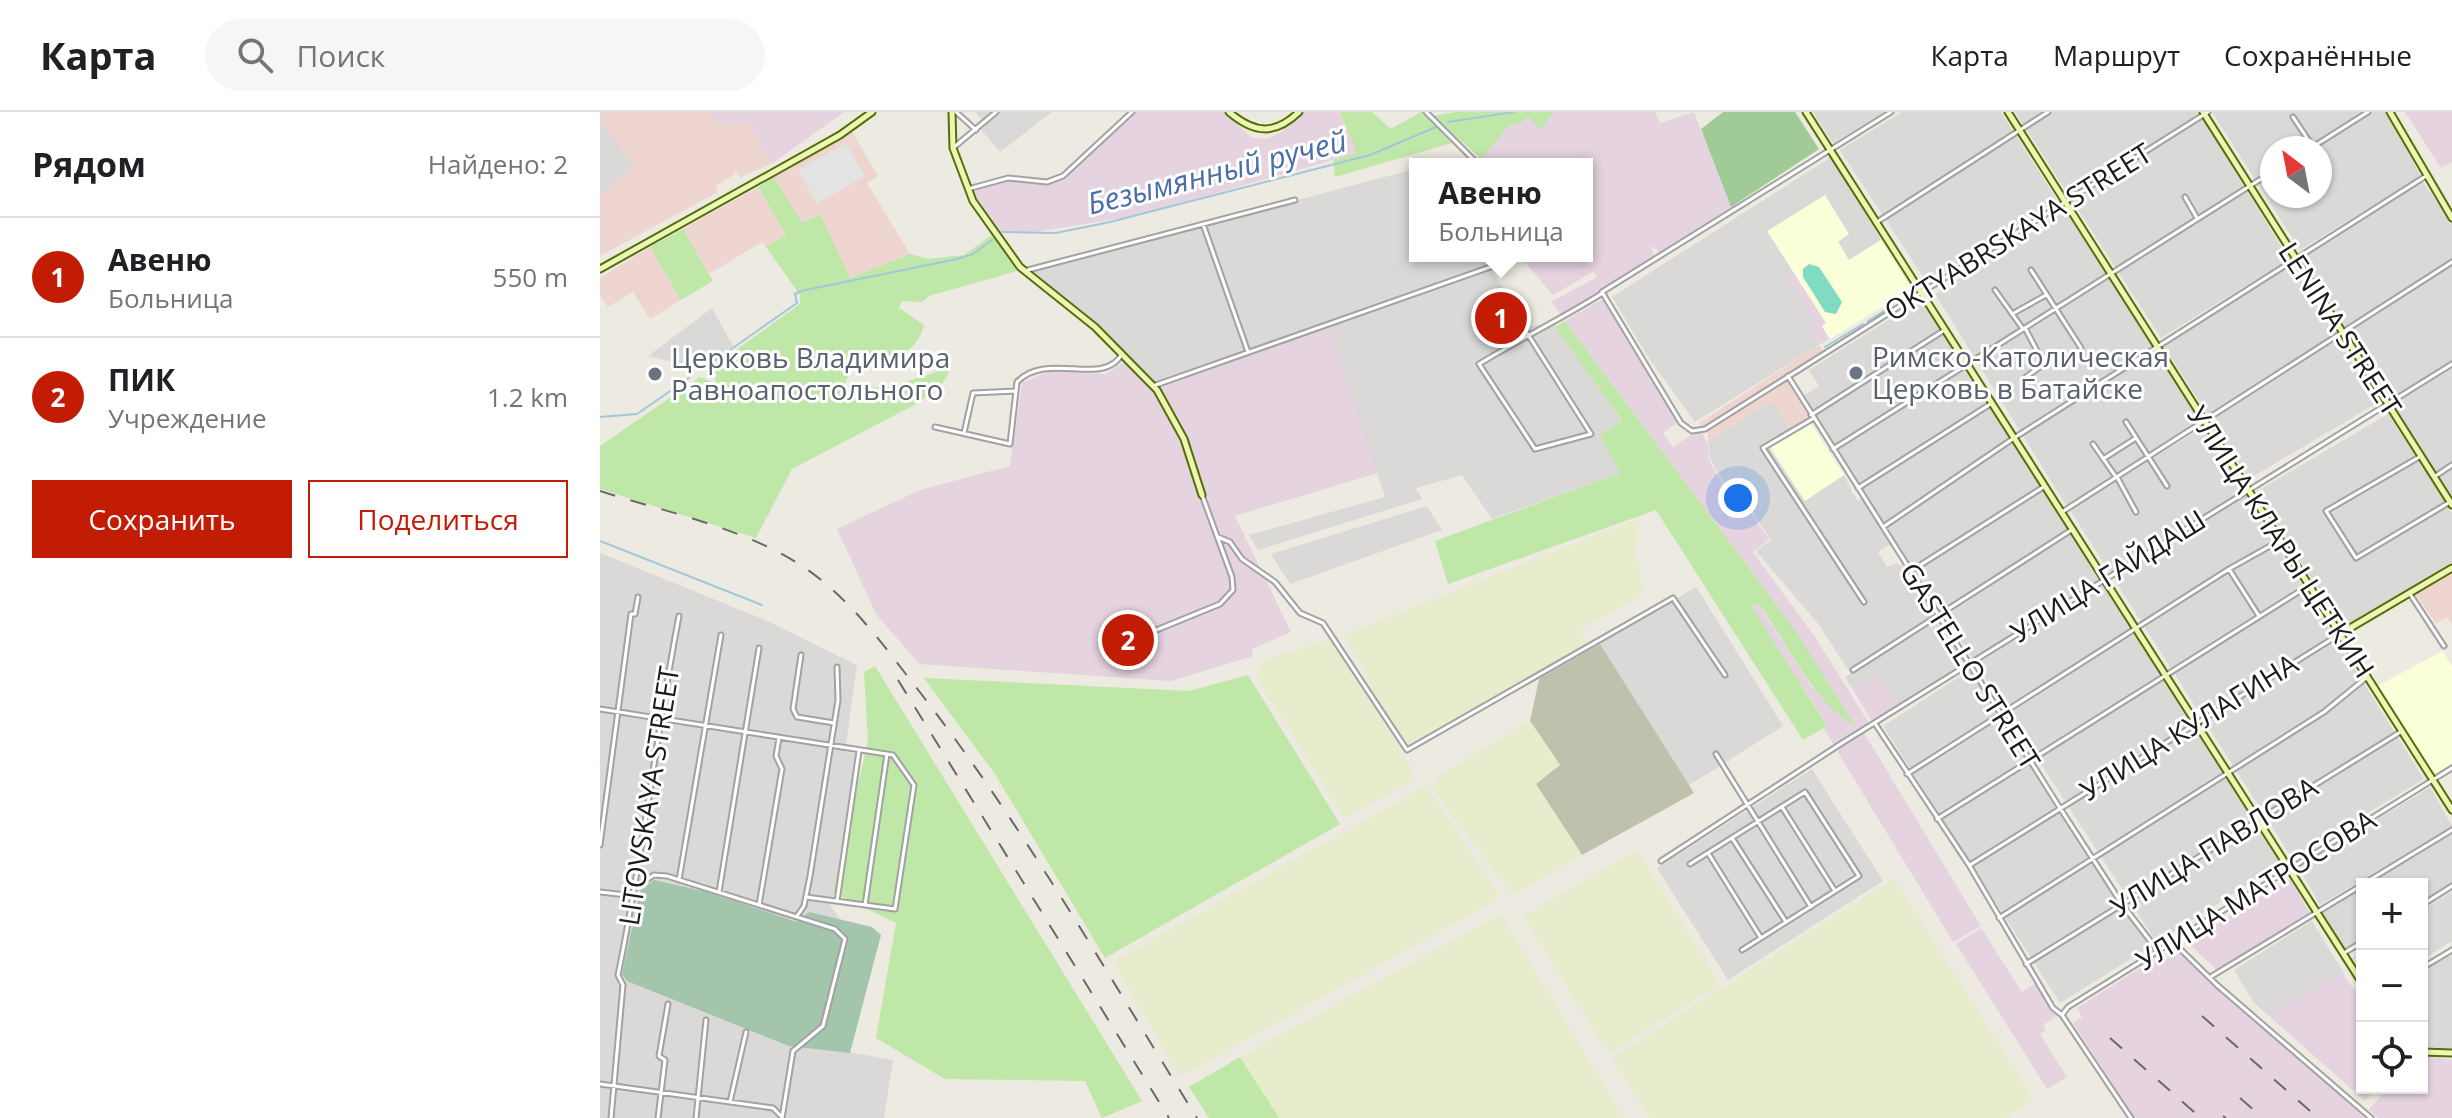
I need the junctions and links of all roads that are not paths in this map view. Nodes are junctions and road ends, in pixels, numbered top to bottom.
1 (872, 112) edge
2 (954, 112) edge
3 (996, 112) edge
4 (1132, 112) edge
5 (1229, 112) edge
6 (1299, 112) edge
7 (1426, 112) edge
8 (1806, 112) edge
9 (1891, 112) edge
10 (2008, 112) edge
11 (2048, 112) edge
12 (2368, 112) edge
13 (2390, 112) edge
14 (2205, 113) edge
15 (2293, 117) dead end
16 (976, 130) junction
17 (2019, 130) junction
18 (2305, 136) edge
19 (2331, 136) edge
20 (953, 148) junction
21 (1830, 150) junction
22 (1472, 158) edge
23 (2426, 176) junction
24 (2260, 179) edge
25 (2249, 186) junction
26 (967, 189) junction
27 (2185, 197) dead end
28 (1295, 200) dead end
29 (2066, 203) junction
30 (2197, 218) junction
31 (2452, 218) edge
32 (1877, 222) junction
33 (1203, 224) junction
34 (2295, 259) junction
35 (1505, 262) edge
36 (2452, 262) edge
37 (600, 269) edge
38 (2031, 270) dead end
39 (1024, 271) junction
40 (2110, 274) junction
41 (1995, 290) dead end
42 (1602, 293) junction
43 (1922, 293) junction
44 (2046, 295) junction
45 (2055, 310) junction
46 (2012, 314) junction
47 (1946, 329) junction
48 (2024, 329) junction
49 (2342, 332) junction
50 (1527, 333) junction
51 (2081, 348) dead end
52 (2157, 348) junction
53 (1248, 353) junction
54 (1122, 354) junction
55 (1968, 364) junction
56 (2452, 364) edge
57 (1788, 376) junction
58 (2026, 377) dead end
59 (1153, 386) junction
60 (1016, 391) junction
61 (1992, 403) junction
62 (2388, 404) junction
63 (1813, 416) junction
64 (2126, 422) dead end
65 (2204, 423) junction
66 (935, 427) dead end
67 (963, 433) junction
68 (2014, 438) junction
69 (2136, 438) junction
70 (2093, 444) dead end
71 (1833, 449) junction
72 (2421, 456) junction
73 (2148, 457) junction
74 (2103, 459) junction
75 (2452, 465) edge
76 (2116, 477) junction
77 (2434, 477) junction
78 (2045, 486) junction
79 (2167, 486) dead end
80 (1858, 488) junction
81 (2246, 490) junction
82 (1202, 495) joint
83 (2451, 503) edge
84 (2062, 512) junction
85 (2136, 512) dead end
86 (1883, 527) junction
87 (2073, 529) junction
88 (1218, 537) junction
89 (2279, 541) junction
90 (2452, 568) edge
91 (2229, 569) junction
92 (1911, 571) junction
93 (2104, 578) junction
94 (2308, 586) junction
95 (2410, 594) junction
96 (638, 597) dead end
97 (1864, 602) dead end
98 (679, 616) dead end
99 (2259, 616) junction
100 (1940, 617) junction
101 (2136, 628) junction
102 (2340, 634) junction
103 (721, 635) dead end
104 (1127, 642) dead end
105 (2444, 646) dead end
106 (759, 648) dead end
107 (801, 655) dead end
108 (1970, 663) junction
109 (837, 667) dead end
110 (1853, 670) dead end
111 (2166, 674) junction
112 (1725, 675) dead end
113 (2367, 677) junction
114 (600, 709) edge
115 (616, 711) junction
116 (2001, 716) junction
117 (660, 718) junction
118 (2196, 721) junction
119 (835, 723) junction
120 (705, 725) junction
121 (1876, 725) junction
122 (744, 731) junction
123 (2402, 731) junction
124 (779, 738) junction
125 (828, 747) junction
126 (859, 751) junction
127 (1716, 754) dead end
128 (890, 755) junction
129 (2031, 762) junction
130 (2452, 768) edge
131 (2228, 770) junction
132 (1907, 774) junction
133 (2433, 780) junction
134 (1748, 806) junction
135 (1782, 807) junction
136 (2060, 808) junction
137 (2452, 810) edge
138 (2258, 818) junction
139 (1937, 819) junction
140 (1758, 822) junction
141 (2452, 830) edge
142 (1732, 838) junction
143 (600, 845) edge
144 (1708, 853) junction
145 (2092, 858) junction
146 (1661, 861) dead end
147 (1690, 864) dead end
148 (1969, 865) junction
149 (2290, 868) junction
150 (2373, 878) edge
151 (679, 880) junction
152 (2452, 886) edge
153 (2356, 888) edge
154 (1835, 891) junction
155 (600, 892) edge
156 (719, 892) junction
157 (806, 897) junction
158 (634, 898) junction
159 (837, 901) junction
160 (2428, 901) edge
161 (2122, 904) junction
162 (759, 905) junction
163 (865, 905) junction
164 (1811, 907) junction
165 (2318, 912) junction
166 (797, 916) junction
167 (1999, 918) junction
168 (1786, 923) junction
169 (1761, 938) junction
170 (2173, 942) junction
171 (2356, 946) edge
172 (1742, 950) dead end
173 (2452, 950) edge
174 (2158, 951) junction
175 (2344, 953) junction
176 (2026, 964) junction
177 (2428, 964) edge
178 (2356, 973) edge
179 (2211, 977) junction
180 (668, 1004) dead end
181 (2062, 1015) junction
182 (706, 1020) dead end
183 (746, 1032) dead end
184 (2428, 1052) edge
185 (2452, 1053) edge
186 (600, 1084) edge
187 (615, 1086) junction
188 (663, 1093) junction
189 (699, 1098) junction
190 (730, 1102) junction
191 (782, 1117) edge
192 (611, 1118) edge
193 (658, 1118) edge
194 (696, 1118) edge
195 (2131, 1118) edge
196 (2371, 1118) edge

1 - 37 street
2 - 16 street
2 - 20 street
3 - 16 street
4 - 26 street
5 - 6 street
7 - 22 street
8 - 21 street
9 - 21 street
10 - 17 street, УЛИЦА КЛАРЫ ЦЕТКИН
11 - 17 street
12 - 19 street
13 - 23 street
14 - 25 street, LENINA STREET
14 - 29 street, OKTYABRSKAYA STREET
15 - 18 street
16 - 20 street
17 - 29 street, УЛИЦА КЛАРЫ ЦЕТКИН
17 - 32 street
20 - 26 street
21 - 32 street
21 - 42 street
23 - 31 street
23 - 34 street
24 - 25 street
25 - 30 street
25 - 34 street, LENINA STREET
26 - 39 street
27 - 30 street
28 - 33 street
29 - 40 street, УЛИЦА КЛАРЫ ЦЕТКИН
29 - 43 street, OKTYABRSKAYA STREET
30 - 40 street
32 - 43 street
33 - 39 street
33 - 53 street
34 - 49 street, LENINA STREET
34 - 52 street
35 - 53 street
36 - 49 street
38 - 44 street
39 - 54 street
40 - 45 street
40 - 52 street, УЛИЦА КЛАРЫ ЦЕТКИН
41 - 46 street
42 - 50 street
42 - 57 street, OKTYABRSKAYA STREET
43 - 47 street
43 - 57 street, OKTYABRSKAYA STREET
44 - 45 street
44 - 46 street
45 - 48 street
45 - 51 street
46 - 48 street
47 - 55 street
47 - 63 street
48 - 55 street
48 - 58 street
49 - 62 street, LENINA STREET
49 - 65 street
50 - 50 street
52 - 65 street, УЛИЦА КЛАРЫ ЦЕТКИН
52 - 68 street
53 - 59 street
54 - 59 street
54 - 60 street
55 - 61 street
55 - 71 street
56 - 62 street, УЛИЦА ГАЙДАШ
57 - 63 street, GASTELLO STREET
59 - 82 street
60 - 67 street
60 - 67 street
61 - 68 street
61 - 80 street
62 - 72 street, LENINA STREET
62 - 81 street, УЛИЦА ГАЙДАШ
63 - 71 street, GASTELLO STREET
63 - 97 street
64 - 69 street
65 - 73 street
65 - 81 street, УЛИЦА КЛАРЫ ЦЕТКИН
66 - 67 street
68 - 78 street
68 - 86 street
69 - 73 street
69 - 74 street
70 - 74 street
71 - 80 street, GASTELLO STREET
72 - 77 street, LENINA STREET
72 - 83 street
73 - 76 street
73 - 79 street
74 - 76 street
75 - 77 street
76 - 84 street
76 - 85 street
77 - 83 street, LENINA STREET
78 - 84 street
78 - 92 street
80 - 86 street, GASTELLO STREET
81 - 89 street, УЛИЦА КЛАРЫ ЦЕТКИН
81 - 93 street, УЛИЦА ГАЙДАШ
82 - 88 street
84 - 87 street
86 - 92 street, GASTELLO STREET
87 - 93 street
87 - 100 street
88 - 104 street
88 - 112 street
89 - 91 street
89 - 94 street, УЛИЦА КЛАРЫ ЦЕТКИН
90 - 95 street, УЛИЦА КУЛАГИНА
91 - 99 street
91 - 101 street
92 - 100 street, GASTELLO STREET
93 - 101 street
93 - 108 street, УЛИЦА ГАЙДАШ
94 - 99 street
94 - 102 street, УЛИЦА КЛАРЫ ЦЕТКИН
95 - 102 street, УЛИЦА КУЛАГИНА
95 - 105 street
96 - 115 street
98 - 117 street, LITOVSKAYA STREET
99 - 111 street
100 - 108 street, GASTELLO STREET
100 - 110 street
101 - 111 street
101 - 116 street
102 - 113 street, УЛИЦА КЛАРЫ ЦЕТКИН
102 - 118 street, УЛИЦА КУЛАГИНА
103 - 120 street
106 - 122 street
107 - 119 street
108 - 116 street, GASTELLO STREET
108 - 121 street, УЛИЦА ГАЙДАШ
109 - 119 street
111 - 118 street
111 - 129 street
113 - 123 street, УЛИЦА КЛАРЫ ЦЕТКИН
113 - 131 street
114 - 115 street
115 - 117 street
115 - 143 street
116 - 129 street, GASTELLO STREET
116 - 132 street
117 - 120 street
117 - 158 street, LITOVSKAYA STREET
118 - 131 street
118 - 136 street, УЛИЦА КУЛАГИНА
119 - 125 street
120 - 122 street
120 - 151 street
121 - 132 street
121 - 134 street, УЛИЦА ГАЙДАШ
122 - 124 street
122 - 156 street
123 - 133 street, УЛИЦА КЛАРЫ ЦЕТКИН
123 - 138 street, УЛИЦА ПАВЛОВА
124 - 125 street
124 - 162 street
125 - 126 street
125 - 157 street
126 - 128 street
126 - 159 street
127 - 134 street
128 - 163 street
128 - 163 street
129 - 136 street, GASTELLO STREET
129 - 139 street
130 - 133 street, УЛИЦА МАТРОСОВА
131 - 138 street
131 - 145 street
132 - 139 street
133 - 137 street, УЛИЦА КЛАРЫ ЦЕТКИН
133 - 149 street, УЛИЦА МАТРОСОВА
134 - 140 street
134 - 146 street, УЛИЦА ГАЙДАШ
135 - 140 street
135 - 154 street
135 - 154 street
136 - 145 street, GASTELLO STREET
136 - 148 street, УЛИЦА КУЛАГИНА
138 - 149 street
138 - 161 street, УЛИЦА ПАВЛОВА
139 - 148 street
140 - 142 street
140 - 164 street
141 - 150 street
142 - 144 street
142 - 168 street
144 - 147 street
144 - 169 street
145 - 161 street, GASTELLO STREET
145 - 167 street
148 - 167 street
149 - 165 street
149 - 170 street, УЛИЦА МАТРОСОВА
151 - 156 street
151 - 158 street
152 - 160 street
153 - 165 street
154 - 164 street
155 - 158 street
156 - 162 street
157 - 159 street
157 - 166 street
158 - 187 street, LITOVSKAYA STREET
159 - 163 street
161 - 174 street, GASTELLO STREET
161 - 176 street, УЛИЦА ПАВЛОВА
162 - 166 street
164 - 168 street
165 - 175 street
165 - 179 street
166 - 191 street
167 - 176 street
168 - 169 street
169 - 172 street
170 - 174 street, УЛИЦА МАТРОСОВА
170 - 179 street
171 - 175 street
173 - 177 street
174 - 181 street, УЛИЦА МАТРОСОВА
175 - 178 street
176 - 181 street
179 - 196 street
180 - 188 street
181 - 195 street
182 - 189 street
183 - 190 street
184 - 185 street
186 - 187 street
187 - 188 street
187 - 192 street, LITOVSKAYA STREET
188 - 189 street
188 - 193 street
189 - 190 street
189 - 194 street
190 - 191 street

